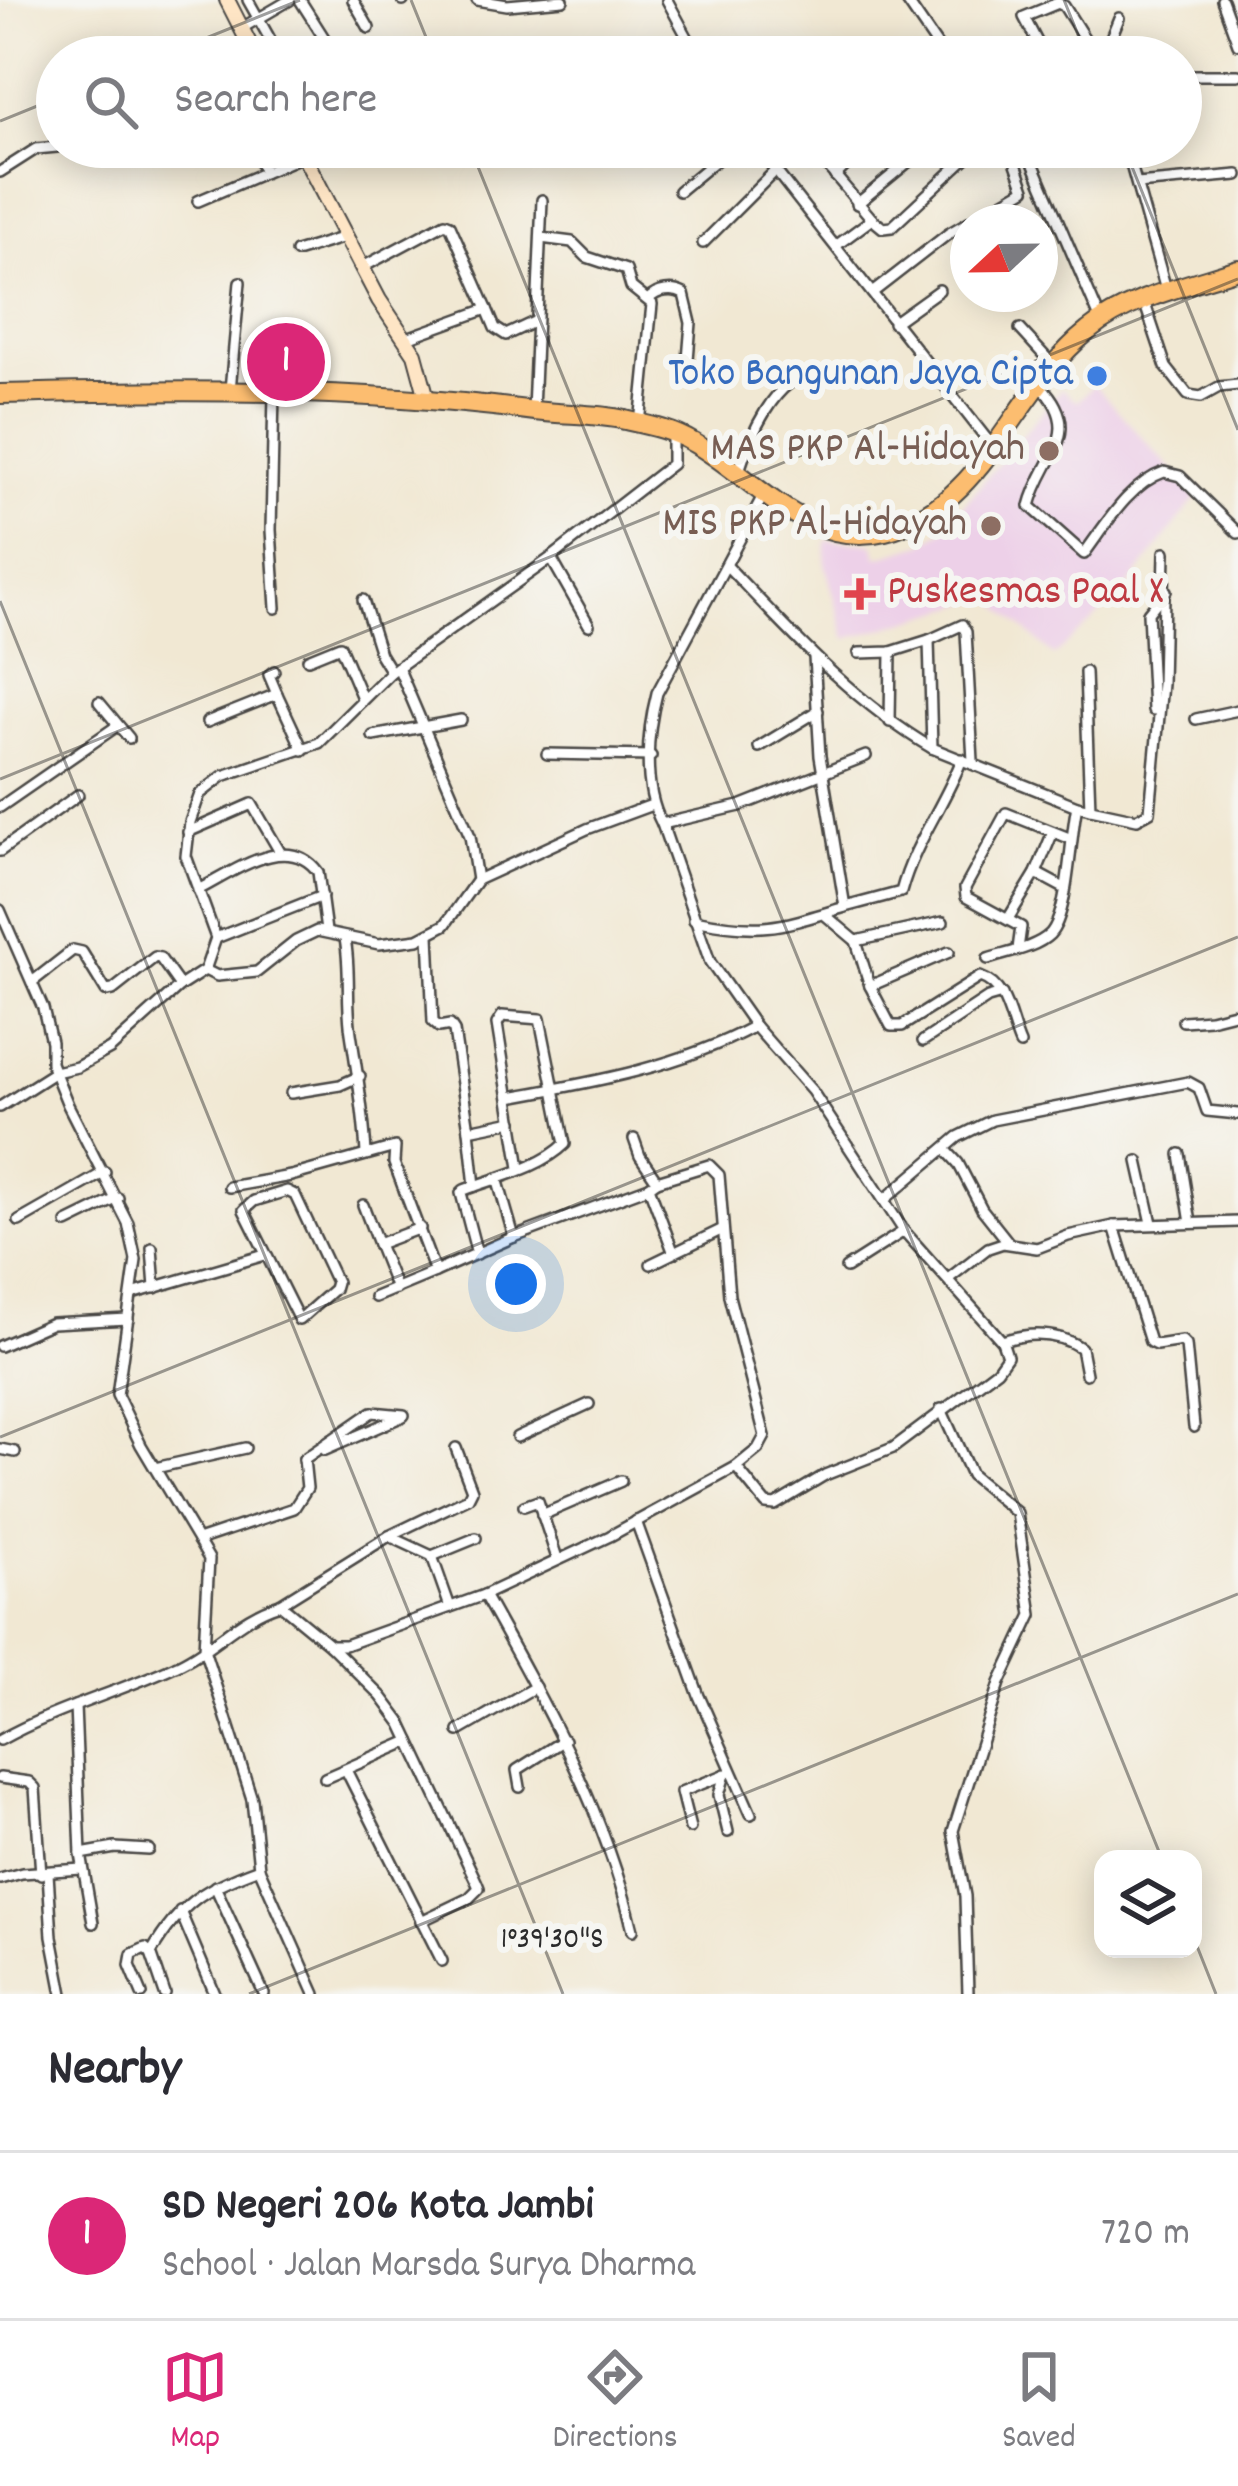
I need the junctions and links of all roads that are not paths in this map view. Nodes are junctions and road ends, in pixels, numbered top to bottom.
1 (227, 0) edge
2 (248, 0) edge
3 (290, 0) edge
4 (300, 0) edge
5 (353, 0) edge
6 (477, 0) edge
7 (563, 0) edge
8 (667, 0) edge
9 (906, 0) edge
10 (1222, 0) edge
11 (1119, 18) dead end
12 (260, 19) junction
13 (242, 28) junction
14 (369, 28) dead end
15 (246, 36) edge
16 (269, 36) edge
17 (323, 36) edge
18 (687, 36) edge
19 (931, 36) edge
20 (1033, 36) edge
21 (1083, 36) joint
22 (1112, 36) joint
23 (1238, 44) edge
24 (1202, 75) edge
25 (1238, 75) edge
26 (36, 149) edge
27 (263, 168) edge
28 (272, 168) edge
29 (310, 168) edge
30 (707, 168) edge
31 (828, 168) edge
32 (843, 168) edge
33 (901, 168) edge
34 (955, 168) edge
35 (1018, 168) edge
36 (1035, 168) edge
37 (1132, 168) edge
38 (776, 170) joint
39 (0, 172) edge
40 (265, 172) junction
41 (1238, 175) edge
42 (835, 176) junction
43 (1137, 184) junction
44 (680, 191) dead end
45 (542, 200) dead end
46 (198, 201) dead end
47 (857, 204) junction
48 (872, 219) junction
49 (345, 237) junction
50 (542, 238) junction
51 (704, 243) dead end
52 (836, 245) junction
53 (296, 252) dead end
54 (362, 268) junction
55 (1238, 269) edge
56 (240, 282) dead end
57 (939, 290) dead end
58 (872, 293) junction
59 (1168, 293) junction
60 (649, 299) junction
61 (1144, 301) junction
62 (487, 309) junction
63 (536, 321) junction
64 (1102, 321) junction
65 (893, 323) junction
66 (1020, 329) dead end
67 (404, 339) junction
68 (1054, 366) junction
69 (687, 372) dead end
70 (816, 374) dead end
71 (1040, 385) junction
72 (1238, 385) edge
73 (230, 390) junction
74 (274, 393) junction
75 (0, 394) edge
76 (427, 398) junction
77 (533, 411) junction
78 (640, 424) junction
79 (672, 432) junction
80 (993, 447) junction
81 (738, 474) junction
82 (764, 494) junction
83 (1238, 533) edge
84 (1165, 552) dead end
85 (551, 558) junction
86 (728, 567) junction
87 (363, 600) dead end
88 (276, 608) dead end
89 (589, 625) dead end
90 (929, 640) junction
91 (891, 652) junction
92 (859, 653) dead end
93 (814, 657) junction
94 (308, 659) dead end
95 (395, 669) junction
96 (274, 671) dead end
97 (1085, 672) dead end
98 (278, 694) junction
99 (362, 698) junction
100 (99, 702) dead end
101 (1238, 710) edge
102 (818, 711) junction
103 (1196, 719) dead end
104 (461, 720) dead end
105 (207, 722) dead end
106 (890, 722) junction
107 (422, 725) junction
108 (117, 726) junction
109 (373, 736) dead end
110 (129, 738) dead end
111 (759, 747) dead end
112 (932, 748) junction
113 (303, 751) junction
114 (547, 754) dead end
115 (651, 756) junction
116 (866, 756) dead end
117 (968, 760) junction
118 (824, 771) junction
119 (78, 794) dead end
120 (652, 805) junction
121 (1077, 806) junction
122 (0, 807) edge
123 (1090, 809) junction
124 (662, 824) junction
125 (188, 832) junction
126 (1053, 832) junction
127 (1069, 838) junction
128 (0, 850) edge
129 (280, 852) junction
130 (1036, 873) junction
131 (477, 880) junction
132 (1064, 888) junction
133 (198, 890) junction
134 (322, 896) junction
135 (845, 907) junction
136 (0, 911) edge
137 (824, 914) junction
138 (1008, 919) junction
139 (694, 920) junction
140 (944, 922) dead end
141 (1021, 927) junction
142 (326, 931) junction
143 (429, 935) junction
144 (216, 938) junction
145 (1045, 938) junction
146 (345, 939) junction
147 (856, 940) junction
148 (1018, 949) junction
149 (949, 952) dead end
150 (988, 959) dead end
151 (206, 970) junction
152 (32, 982) junction
153 (180, 986) junction
154 (870, 986) junction
155 (1002, 994) junction
156 (1238, 1012) edge
157 (1183, 1021) dead end
158 (755, 1026) junction
159 (923, 1041) dead end
160 (1020, 1044) dead end
161 (55, 1072) junction
162 (360, 1076) junction
163 (554, 1089) junction
164 (291, 1093) dead end
165 (510, 1097) junction
166 (0, 1107) edge
167 (1238, 1114) edge
168 (513, 1121) junction
169 (470, 1130) junction
170 (634, 1139) dead end
171 (946, 1150) junction
172 (366, 1154) junction
173 (1180, 1154) dead end
174 (1138, 1161) dead end
175 (520, 1168) junction
176 (104, 1172) junction
177 (291, 1176) junction
178 (497, 1178) junction
179 (654, 1184) junction
180 (475, 1186) junction
181 (230, 1187) dead end
182 (292, 1192) junction
183 (118, 1198) junction
184 (884, 1199) junction
185 (363, 1204) dead end
186 (19, 1221) dead end
187 (1238, 1222) edge
188 (67, 1223) dead end
189 (1152, 1223) junction
190 (1191, 1223) junction
191 (1114, 1226) junction
192 (420, 1228) junction
193 (723, 1229) junction
194 (904, 1231) junction
195 (514, 1237) junction
196 (1009, 1243) junction
197 (379, 1244) junction
198 (152, 1248) dead end
199 (673, 1251) junction
200 (478, 1254) junction
201 (266, 1255) junction
202 (651, 1264) dead end
203 (846, 1268) dead end
204 (435, 1272) junction
205 (948, 1279) junction
206 (155, 1288) junction
207 (396, 1288) junction
208 (132, 1294) junction
209 (375, 1298) dead end
210 (128, 1319) junction
211 (1002, 1342) junction
212 (0, 1346) edge
213 (1086, 1375) dead end
214 (589, 1404) dead end
215 (941, 1409) junction
216 (1195, 1427) dead end
217 (517, 1437) dead end
218 (245, 1448) dead end
219 (456, 1448) dead end
220 (0, 1449) edge
221 (15, 1452) dead end
222 (304, 1459) junction
223 (736, 1467) junction
224 (155, 1468) junction
225 (621, 1481) dead end
226 (524, 1506) dead end
227 (542, 1515) junction
228 (636, 1521) junction
229 (389, 1536) junction
230 (476, 1538) dead end
231 (198, 1540) junction
232 (432, 1556) junction
233 (556, 1558) junction
234 (484, 1595) junction
235 (280, 1604) junction
236 (450, 1607) junction
237 (330, 1645) junction
238 (204, 1649) junction
239 (535, 1687) junction
240 (75, 1706) junction
241 (459, 1731) dead end
242 (0, 1740) edge
243 (410, 1741) junction
244 (564, 1741) junction
245 (346, 1770) junction
246 (727, 1770) junction
247 (0, 1778) edge
248 (325, 1778) dead end
249 (520, 1787) dead end
250 (751, 1814) dead end
251 (690, 1828) dead end
252 (728, 1832) dead end
253 (149, 1850) dead end
254 (81, 1854) junction
255 (259, 1868) junction
256 (82, 1869) junction
257 (44, 1874) junction
258 (0, 1879) edge
259 (215, 1886) junction
260 (180, 1911) junction
261 (421, 1922) junction
262 (93, 1923) dead end
263 (633, 1930) dead end
264 (151, 1953) junction
265 (442, 1961) dead end
266 (63, 1994) edge
267 (142, 1994) edge
268 (165, 1994) edge
269 (215, 1994) edge
270 (264, 1994) edge
271 (315, 1994) edge
272 (968, 1994) edge

1 - 13 street
2 - 12 street
3 - 12 street
4 - 17 street
5 - 14 street
6 - 7 street
8 - 18 street
9 - 19 street
10 - 23 street
11 - 22 street
12 - 13 street
12 - 16 street
13 - 15 street
20 - 21 street
21 - 22 street
24 - 25 street
26 - 39 street
27 - 40 street
28 - 40 street
29 - 49 street
30 - 44 street
31 - 42 street
32 - 42 street
33 - 47 street
34 - 48 street
35 - 58 street
36 - 64 street
37 - 43 street
38 - 51 street
38 - 52 street
40 - 46 street
41 - 43 street
42 - 47 street
43 - 59 street
45 - 50 street
47 - 48 street
48 - 52 street
49 - 53 street
49 - 54 street
50 - 60 street
50 - 63 street
52 - 58 street
54 - 62 street
54 - 67 street
55 - 59 highway
56 - 73 street
57 - 65 street
58 - 65 street
59 - 61 highway
60 - 69 street
60 - 78 street
61 - 64 highway
61 - 72 street
62 - 63 street
62 - 67 street
63 - 77 street
64 - 68 highway
65 - 80 street
66 - 68 street
67 - 76 street
68 - 71 highway
70 - 81 street
71 - 80 highway
71 - 83 street
73 - 74 highway
73 - 75 highway
74 - 76 highway
74 - 88 street
76 - 77 highway
77 - 78 highway
78 - 79 highway
79 - 81 highway
79 - 85 street
80 - 82 highway
81 - 82 highway
82 - 86 street
84 - 123 street
85 - 89 street
85 - 95 street
86 - 93 street
86 - 115 street
87 - 95 street
90 - 91 street
90 - 112 street
90 - 117 street
91 - 92 street
91 - 106 street
93 - 102 street
93 - 106 street
94 - 99 street
95 - 99 street
95 - 107 street
96 - 98 street
97 - 123 street
98 - 105 street
98 - 113 street
99 - 113 street
100 - 108 street
101 - 103 street
102 - 111 street
102 - 118 street
104 - 107 street
106 - 112 street
107 - 109 street
107 - 131 street
108 - 110 street
108 - 122 street
112 - 117 street
113 - 125 street
114 - 115 street
115 - 120 street
116 - 118 street
117 - 121 street
117 - 135 street
118 - 124 street
118 - 135 street
119 - 128 street
120 - 124 street
120 - 131 street
121 - 123 street
121 - 127 street
124 - 139 street
125 - 129 street
125 - 133 street
126 - 127 street
126 - 130 street
126 - 138 street
127 - 132 street
129 - 133 street
129 - 134 street
130 - 132 street
130 - 138 street
131 - 143 street
132 - 145 street
133 - 144 street
134 - 142 street
134 - 144 street
135 - 137 street
136 - 152 street
137 - 139 street
137 - 147 street
138 - 141 street
139 - 158 street
140 - 147 street
141 - 145 street
141 - 148 street
142 - 146 street
142 - 151 street
143 - 146 street
143 - 169 street
144 - 151 street
145 - 148 street
146 - 162 street
147 - 154 street
148 - 150 street
149 - 154 street
151 - 153 street
152 - 153 street
152 - 161 street
153 - 161 street
154 - 155 street
155 - 159 street
155 - 160 street
156 - 157 street
158 - 163 street
158 - 184 street
161 - 166 street
161 - 176 street
162 - 164 street
162 - 172 street
163 - 165 street
163 - 165 street
163 - 175 street
165 - 168 street
167 - 171 street
168 - 169 street
168 - 175 street
169 - 180 street
170 - 179 street
171 - 184 street
171 - 196 street
172 - 177 street
172 - 192 street
173 - 190 street
174 - 189 street
175 - 178 street
176 - 183 street
176 - 186 street
177 - 181 street
177 - 182 street
178 - 180 street
178 - 195 street
179 - 193 street
179 - 195 street
179 - 199 street
180 - 200 street
182 - 201 street
182 - 201 street
183 - 188 street
183 - 208 street
184 - 194 street
185 - 197 street
187 - 190 street
189 - 190 street
189 - 191 street
191 - 196 street
191 - 216 street
192 - 197 street
192 - 204 street
193 - 199 street
193 - 223 street
194 - 203 street
194 - 205 street
195 - 200 street
196 - 205 street
197 - 207 street
198 - 206 street
199 - 202 street
200 - 204 street
201 - 206 street
204 - 207 street
205 - 211 street
206 - 208 street
207 - 209 street
208 - 210 street
210 - 212 street
210 - 224 street
211 - 213 street
211 - 215 street
214 - 217 street
215 - 223 street
215 - 272 street
218 - 224 street
219 - 229 street
220 - 221 street
222 - 222 street
222 - 231 street
223 - 228 street
224 - 231 street
225 - 227 street
226 - 227 street
227 - 233 street
228 - 233 street
228 - 246 street
229 - 232 street
229 - 235 street
230 - 232 street
231 - 238 street
232 - 236 street
233 - 234 street
234 - 236 street
234 - 239 street
235 - 237 street
235 - 238 street
236 - 237 street
237 - 243 street
238 - 240 street
238 - 255 street
239 - 241 street
239 - 244 street
240 - 242 street
240 - 254 street
243 - 245 street
243 - 261 street
244 - 249 street
244 - 263 street
245 - 248 street
245 - 261 street
246 - 250 street
246 - 251 street
246 - 252 street
247 - 257 street
253 - 254 street
254 - 256 street
255 - 259 street
255 - 271 street
256 - 257 street
256 - 262 street
257 - 258 street
257 - 266 street
259 - 260 street
259 - 270 street
260 - 264 street
260 - 269 street
261 - 265 street
264 - 267 street
264 - 268 street

